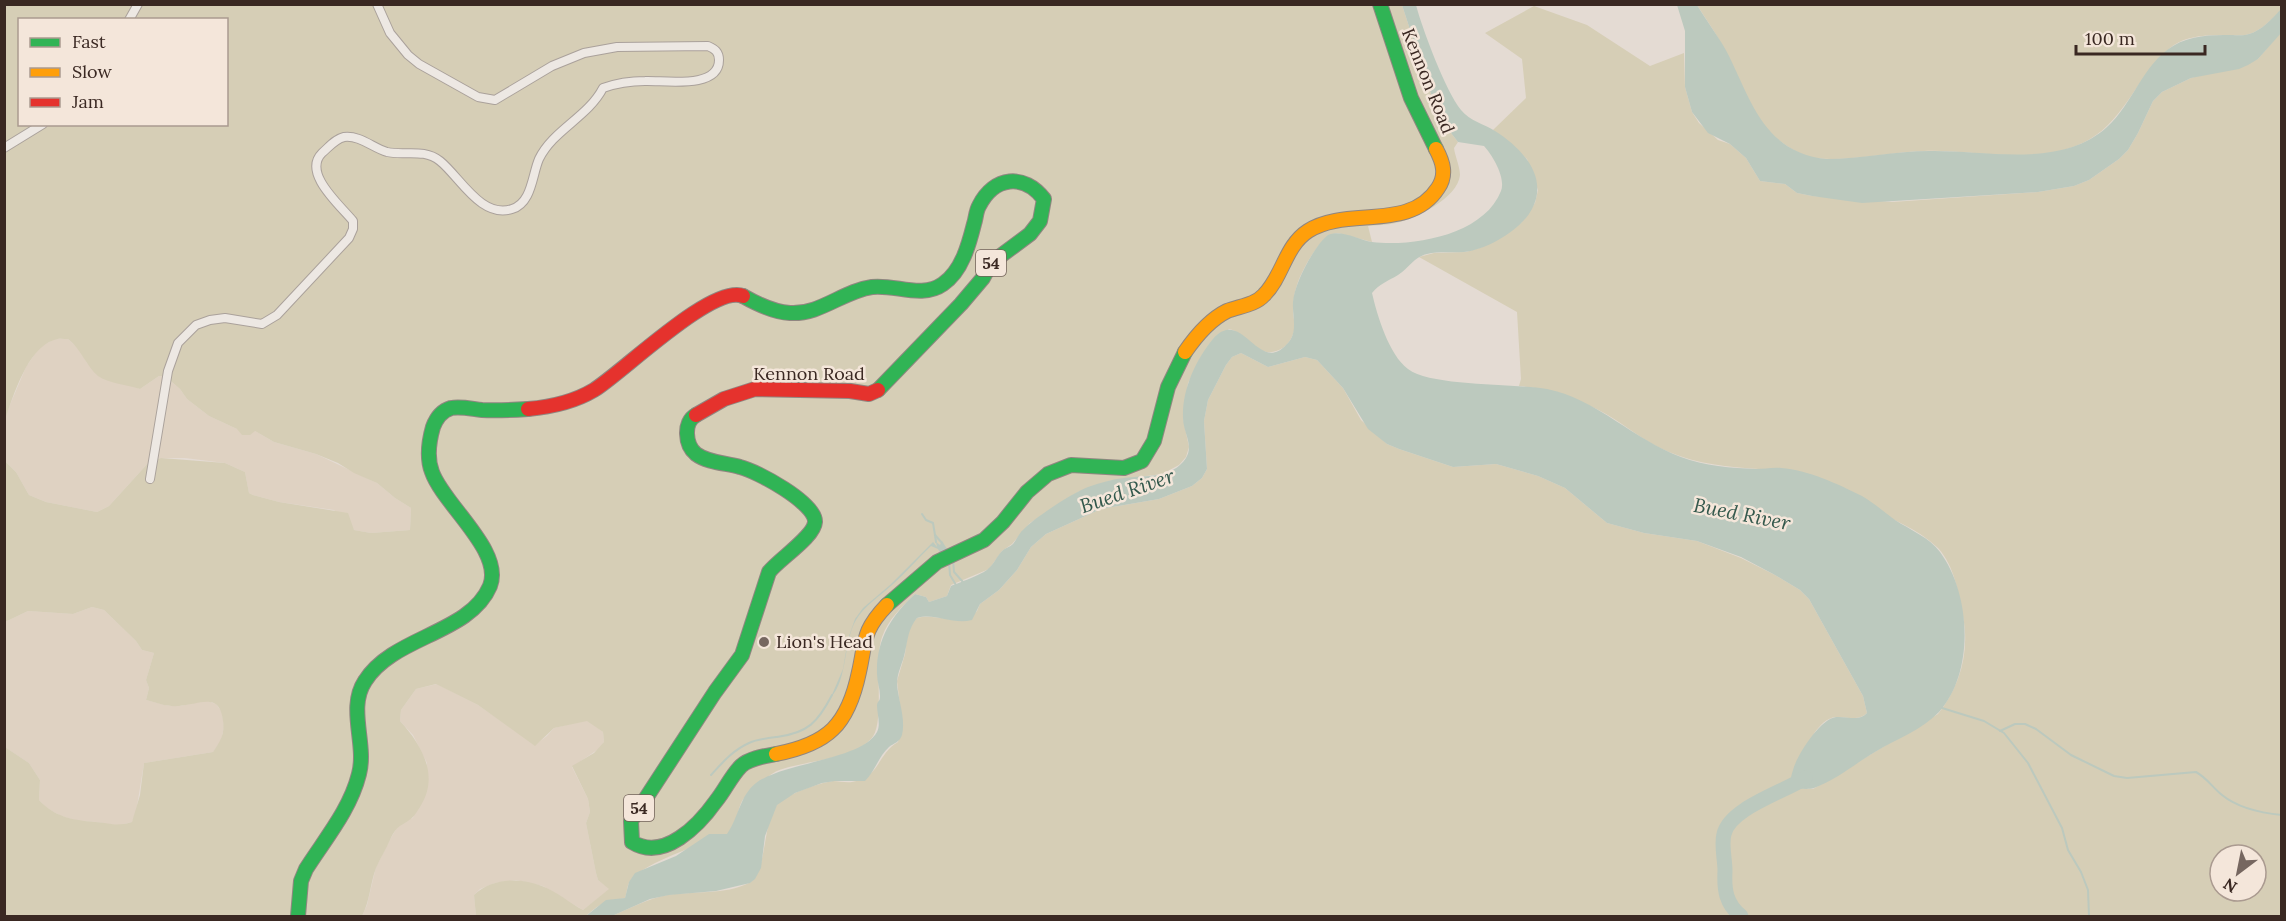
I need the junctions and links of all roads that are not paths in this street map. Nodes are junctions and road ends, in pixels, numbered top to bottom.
1 (138, 4) edge
2 (377, 4) edge
3 (1380, 4) edge
4 (130, 18) edge
5 (41, 126) edge
6 (4, 148) edge
7 (150, 479) dead end
8 (298, 916) edge

1 - 4 street
2 - 7 street
3 - 8 highway, Kennon Road / 54
5 - 6 street

